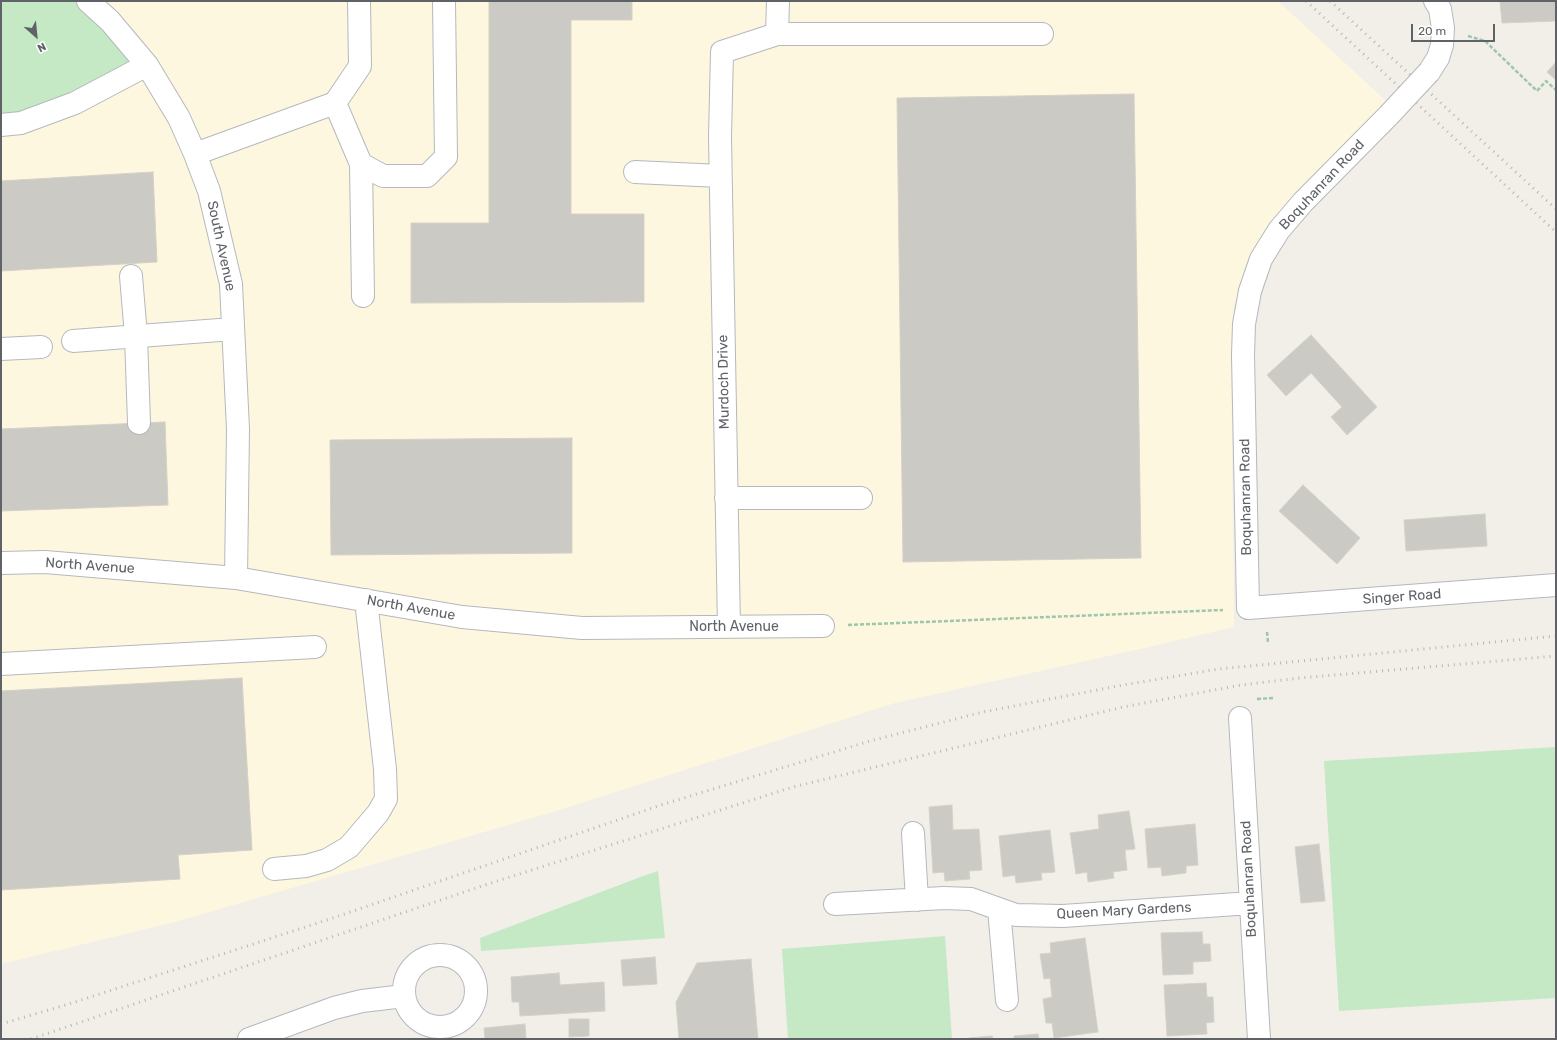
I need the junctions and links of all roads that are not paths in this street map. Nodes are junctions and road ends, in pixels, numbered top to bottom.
1 (88, 1) edge
2 (359, 1) edge
3 (444, 1) edge
4 (778, 1) edge
5 (1435, 1) edge
6 (777, 34) junction
7 (1042, 34) dead end
8 (147, 65) junction
9 (335, 103) junction
10 (1, 125) edge
11 (195, 154) junction
12 (360, 164) junction
13 (635, 172) dead end
14 (720, 176) junction
15 (131, 276) dead end
16 (363, 296) dead end
17 (233, 329) junction
18 (136, 336) junction
19 (73, 341) dead end
20 (41, 347) dead end
21 (1, 349) edge
22 (139, 423) dead end
23 (726, 498) junction
24 (861, 498) dead end
25 (1, 563) edge
26 (236, 578) junction
27 (1556, 585) edge
28 (366, 600) junction
29 (1248, 608) joint
30 (823, 626) road end
31 (729, 627) junction
32 (315, 647) dead end
33 (1, 664) edge
34 (1245, 709) road end
35 (913, 833) dead end
36 (274, 869) dead end
37 (917, 900) junction
38 (835, 904) dead end
39 (1251, 904) junction
40 (998, 909) junction
41 (404, 996) junction
42 (1007, 1000) dead end
43 (442, 1033) edge
44 (249, 1039) edge
45 (1259, 1039) edge

1 - 8 street, South Avenue
2 - 9 street
3 - 12 street
4 - 6 street
5 - 29 street, Boquhanran Road, bridge
6 - 7 street
6 - 14 street, Murdoch Drive
8 - 10 street
8 - 11 street, South Avenue
9 - 11 street
9 - 12 street
11 - 17 street, South Avenue
12 - 16 street
13 - 14 street
14 - 23 street, Murdoch Drive
15 - 18 street
17 - 18 street
17 - 26 street, South Avenue
18 - 19 street
18 - 22 street
20 - 21 street
23 - 24 street
23 - 31 street, Murdoch Drive
25 - 26 street, North Avenue
26 - 28 street, North Avenue
27 - 29 street, Singer Road
28 - 31 street, North Avenue
28 - 36 street
30 - 31 street, North Avenue
32 - 33 street
34 - 39 street, Boquhanran Road
35 - 37 street
37 - 38 street, Queen Mary Gardens
37 - 40 street, Queen Mary Gardens
39 - 40 street, Queen Mary Gardens
39 - 45 street, Boquhanran Road
40 - 42 street
41 - 43 street
41 - 43 street
41 - 44 street

